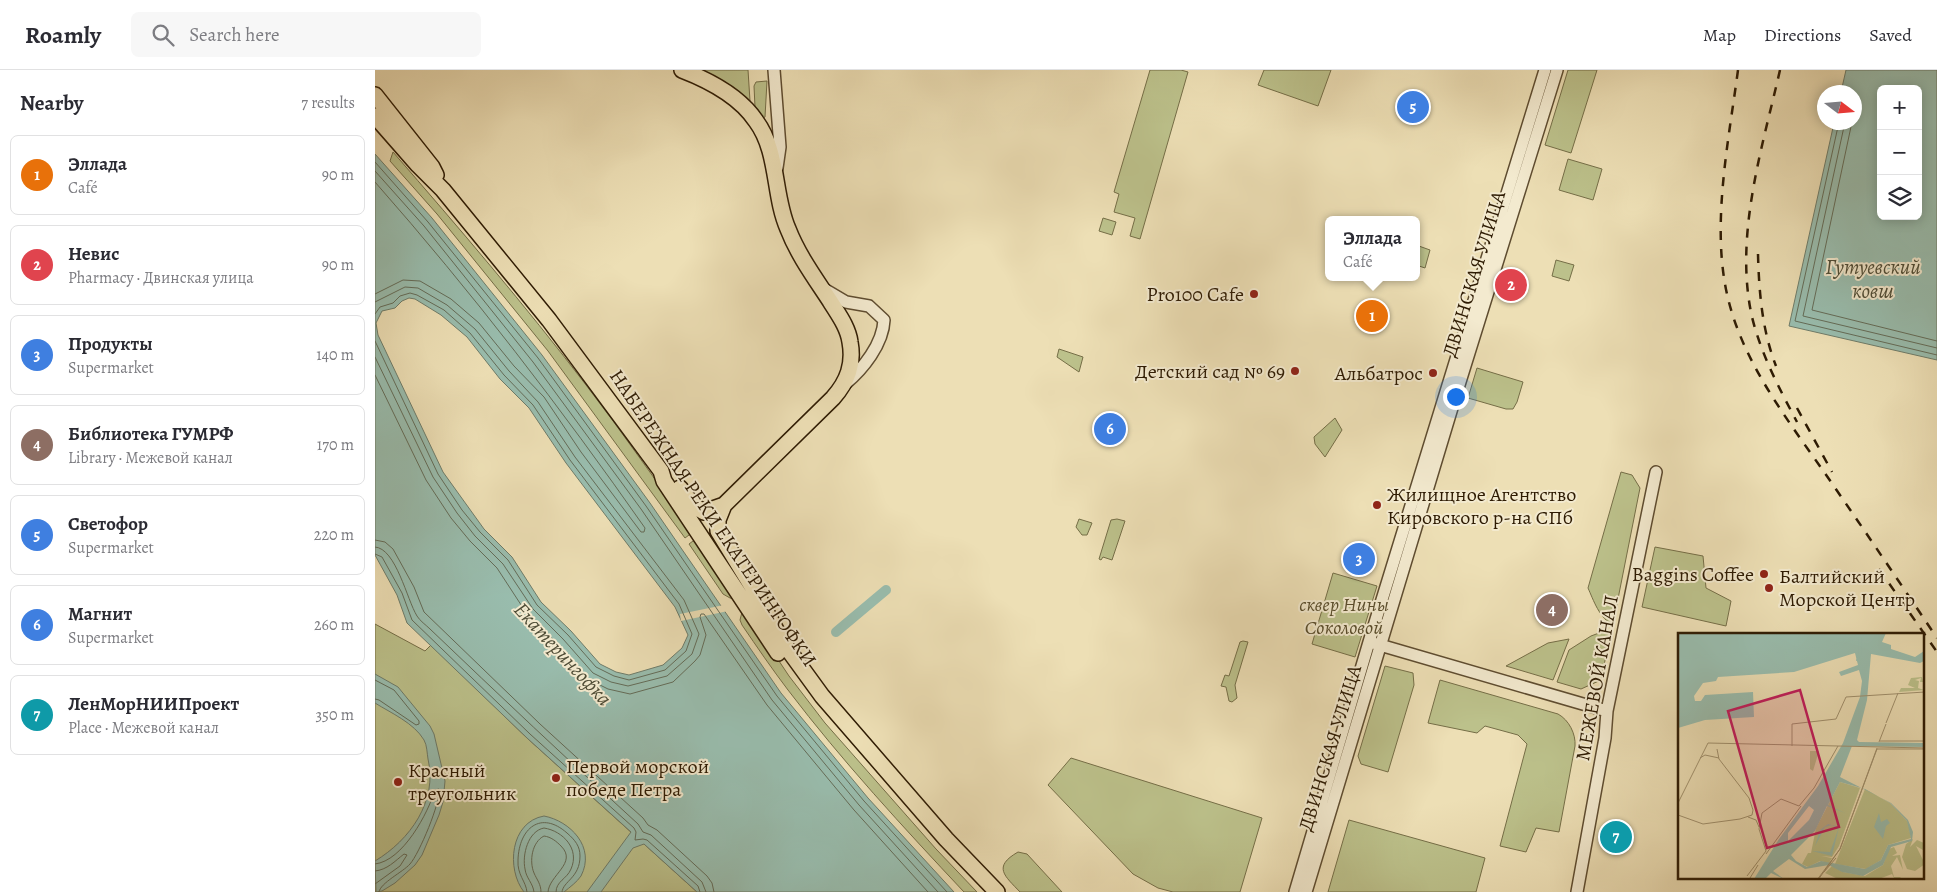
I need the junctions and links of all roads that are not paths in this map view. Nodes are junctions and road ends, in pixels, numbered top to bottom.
1 (682, 70) edge
2 (774, 70) edge
3 (1545, 70) edge
4 (1557, 70) edge
5 (375, 95) edge
6 (375, 116) edge
7 (776, 175) junction
8 (443, 190) junction
9 (822, 288) junction
10 (845, 384) junction
11 (661, 471) junction
12 (1656, 472) dead end
13 (724, 505) junction
14 (1369, 642) junction
15 (1380, 646) junction
16 (1607, 711) junction
17 (984, 892) edge
18 (997, 892) edge
19 (1295, 892) edge
20 (1306, 892) edge
21 (1577, 892) edge

1 - 7 main road
2 - 7 street
3 - 14 street, ДВИНСКАЯ УЛИЦА
4 - 15 street, ДВИНСКАЯ УЛИЦА
5 - 8 main road
6 - 8 main road, НАБЕРЕЖНАЯ РЕКИ ЕКАТЕРИНГОФКИ
7 - 9 main road
8 - 11 main road, НАБЕРЕЖНАЯ РЕКИ ЕКАТЕРИНГОФКИ
9 - 10 main road
9 - 10 street
10 - 13 main road
11 - 13 main road
11 - 17 main road, НАБЕРЕЖНАЯ РЕКИ ЕКАТЕРИНГОФКИ
12 - 16 street, МЕЖЕВОЙ КАНАЛ
13 - 18 main road, НАБЕРЕЖНАЯ РЕКИ ЕКАТЕРИНГОФКИ
14 - 15 street
14 - 19 street, ДВИНСКАЯ УЛИЦА
15 - 16 street
15 - 20 street, ДВИНСКАЯ УЛИЦА
16 - 21 street, МЕЖЕВОЙ КАНАЛ

